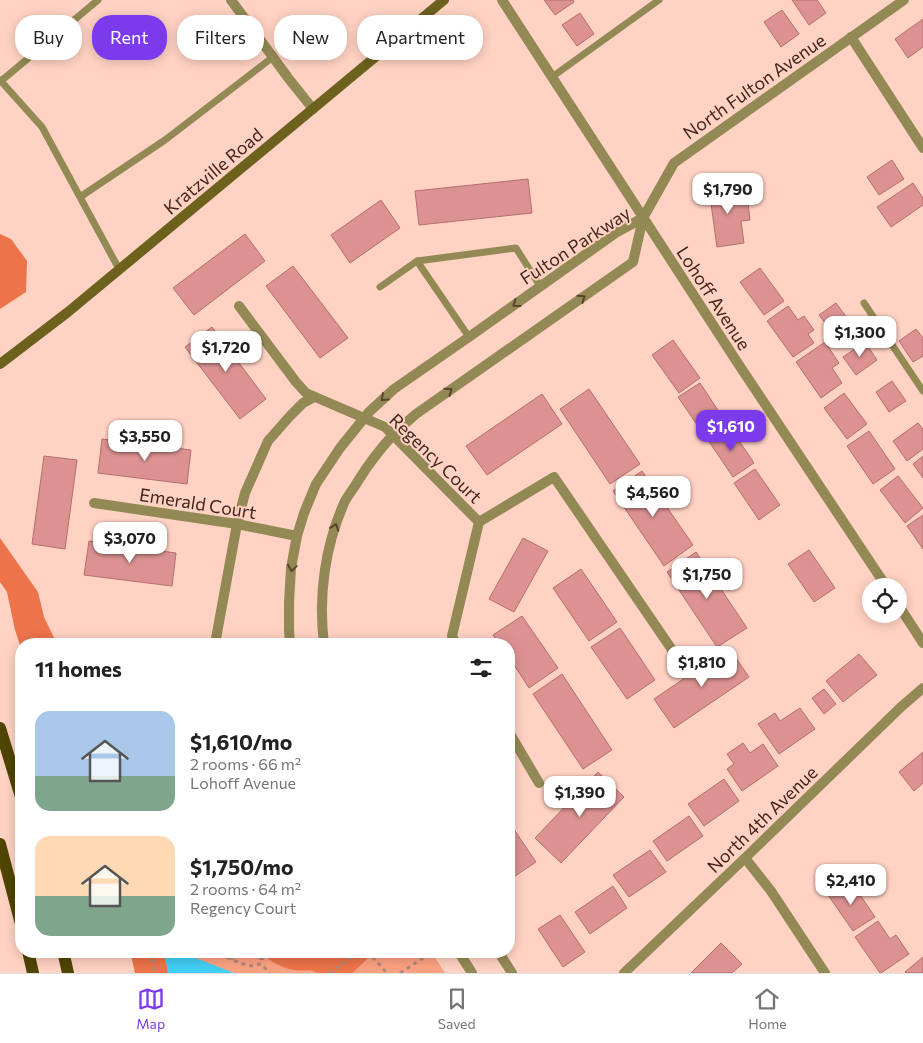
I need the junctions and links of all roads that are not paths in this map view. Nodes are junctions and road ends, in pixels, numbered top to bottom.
1 (98, 0) edge
2 (231, 0) edge
3 (444, 0) edge
4 (502, 0) edge
5 (659, 0) edge
6 (904, 0) edge
7 (851, 37) junction
8 (272, 57) junction
9 (552, 77) junction
10 (0, 80) edge
11 (313, 108) junction
12 (923, 148) edge
13 (80, 196) junction
14 (643, 218) junction
15 (417, 261) junction
16 (119, 269) junction
17 (540, 286) junction
18 (380, 287) dead end
19 (864, 303) dead end
20 (239, 306) dead end
21 (469, 337) junction
22 (0, 364) edge
23 (923, 391) edge
24 (314, 396) junction
25 (364, 418) junction
26 (393, 435) junction
27 (94, 503) dead end
28 (479, 522) junction
29 (237, 524) junction
30 (297, 536) junction
31 (881, 578) edge
32 (907, 618) edge
33 (216, 638) edge
34 (290, 638) edge
35 (323, 638) edge
36 (453, 638) edge
37 (923, 643) edge
38 (677, 657) dead end
39 (923, 688) edge
40 (0, 728) edge
41 (515, 742) edge
42 (15, 777) edge
43 (539, 783) dead end
44 (0, 844) edge
45 (745, 858) junction
46 (15, 901) edge
47 (30, 958) edge
48 (65, 958) edge
49 (462, 958) edge
50 (502, 958) edge
51 (33, 973) edge
52 (68, 973) edge
53 (472, 973) edge
54 (512, 973) edge
55 (624, 973) edge
56 (825, 973) edge

1 - 10 lane
2 - 8 street
3 - 11 main road, Kratzville Road
4 - 9 street, Lohoff Avenue
5 - 9 lane
6 - 7 street, North Fulton Avenue
7 - 12 street
7 - 14 street, North Fulton Avenue
8 - 11 street
8 - 13 lane
9 - 14 street, Lohoff Avenue
10 - 13 lane
11 - 16 main road, Kratzville Road
13 - 16 lane
14 - 17 street, Fulton Parkway
26 -> 14 street, Fulton Parkway
14 - 31 street, Lohoff Avenue
15 - 17 lane
15 - 18 lane
15 - 21 lane
16 - 22 main road, Kratzville Road
17 -> 21 street, Fulton Parkway
19 - 23 lane
20 - 24 street, Regency Court
21 -> 25 street, Fulton Parkway
24 - 25 street, Regency Court
24 - 29 street
25 - 26 street, Regency Court
25 - 30 street, Fulton Parkway
26 - 28 street, Regency Court
35 -> 26 street, Fulton Parkway
27 - 29 street, Emerald Court
28 - 36 street
28 - 38 street, Regency Court
29 - 30 street, Emerald Court
29 - 33 street
30 -> 34 street, Fulton Parkway
32 - 37 street
39 - 45 street, North 4th Avenue
40 - 42 main road
41 - 43 street
44 - 46 main road
45 - 55 street, North 4th Avenue
45 - 56 street
47 - 51 main road
48 - 52 main road
49 - 53 street
50 - 54 street

